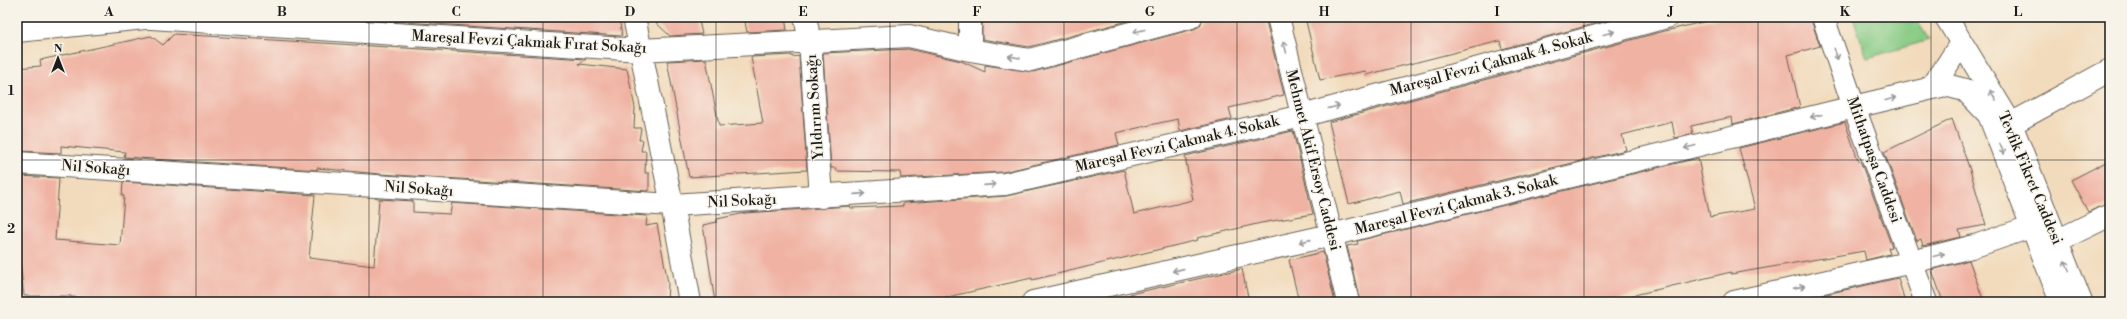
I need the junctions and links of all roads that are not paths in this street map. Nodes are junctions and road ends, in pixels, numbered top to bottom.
1 (634, 17) edge
2 (805, 17) edge
3 (970, 17) edge
4 (1191, 17) edge
5 (1278, 17) edge
6 (1667, 17) edge
7 (1823, 17) edge
8 (1946, 17) edge
9 (153, 18) edge
10 (92, 21) edge
11 (17, 31) edge
12 (810, 41) junction
13 (1961, 43) junction
14 (640, 50) junction
15 (970, 50) junction
16 (2110, 70) edge
17 (1929, 88) junction
18 (1854, 107) junction
19 (1302, 116) junction
20 (2011, 124) junction
21 (17, 163) edge
22 (821, 197) junction
23 (672, 205) junction
24 (2110, 215) edge
25 (2033, 226) junction
26 (1331, 235) junction
27 (2057, 241) junction
28 (1912, 262) junction
29 (690, 302) edge
30 (1033, 302) edge
31 (1348, 302) edge
32 (1734, 302) edge
33 (1926, 302) edge
34 (2060, 302) edge
35 (2081, 302) edge

1 - 14 street
2 - 12 street, Yıldırım Sokağı
3 - 15 street
4 -> 15 street, Mareşal Fevzi Çakmak Fırat Sokağı
19 -> 5 street, Mehmet Akif Ersoy Caddesi
19 -> 6 street, Mareşal Fevzi Çakmak 4. Sokak
7 -> 18 street, Mithatpaşa Caddesi
8 - 13 street, Tevfik Fikret Caddesi
9 - 10 street, Mareşal Fevzi Çakmak Fırat Sokağı
9 - 14 street, Mareşal Fevzi Çakmak Fırat Sokağı
10 - 11 street, Mareşal Fevzi Çakmak Fırat Sokağı
12 - 14 street, Mareşal Fevzi Çakmak Fırat Sokağı
12 - 15 street, Mareşal Fevzi Çakmak Fırat Sokağı
12 - 22 street, Yıldırım Sokağı
13 - 17 street
20 -> 13 street, Tevfik Fikret Caddesi
14 - 23 street
16 - 20 street
18 -> 17 street, Tevfik Fikret Caddesi
17 -> 25 street, Tevfik Fikret Caddesi
18 -> 26 street, Mareşal Fevzi Çakmak 3. Sokak
18 - 28 street, Mithatpaşa Caddesi
22 -> 19 street, Mareşal Fevzi Çakmak 4. Sokak
19 - 26 street, Mehmet Akif Ersoy Caddesi
20 - 27 street, Tevfik Fikret Caddesi
21 - 23 street, Nil Sokağı
22 - 23 street, Nil Sokağı
23 - 29 street
24 - 27 street
28 -> 25 street
25 - 34 street, Tevfik Fikret Caddesi
26 -> 30 street, Mareşal Fevzi Çakmak 3. Sokak
26 - 31 street, Mehmet Akif Ersoy Caddesi
35 -> 27 street, Tevfik Fikret Caddesi
32 -> 28 street
28 - 33 street, Mithatpaşa Caddesi

